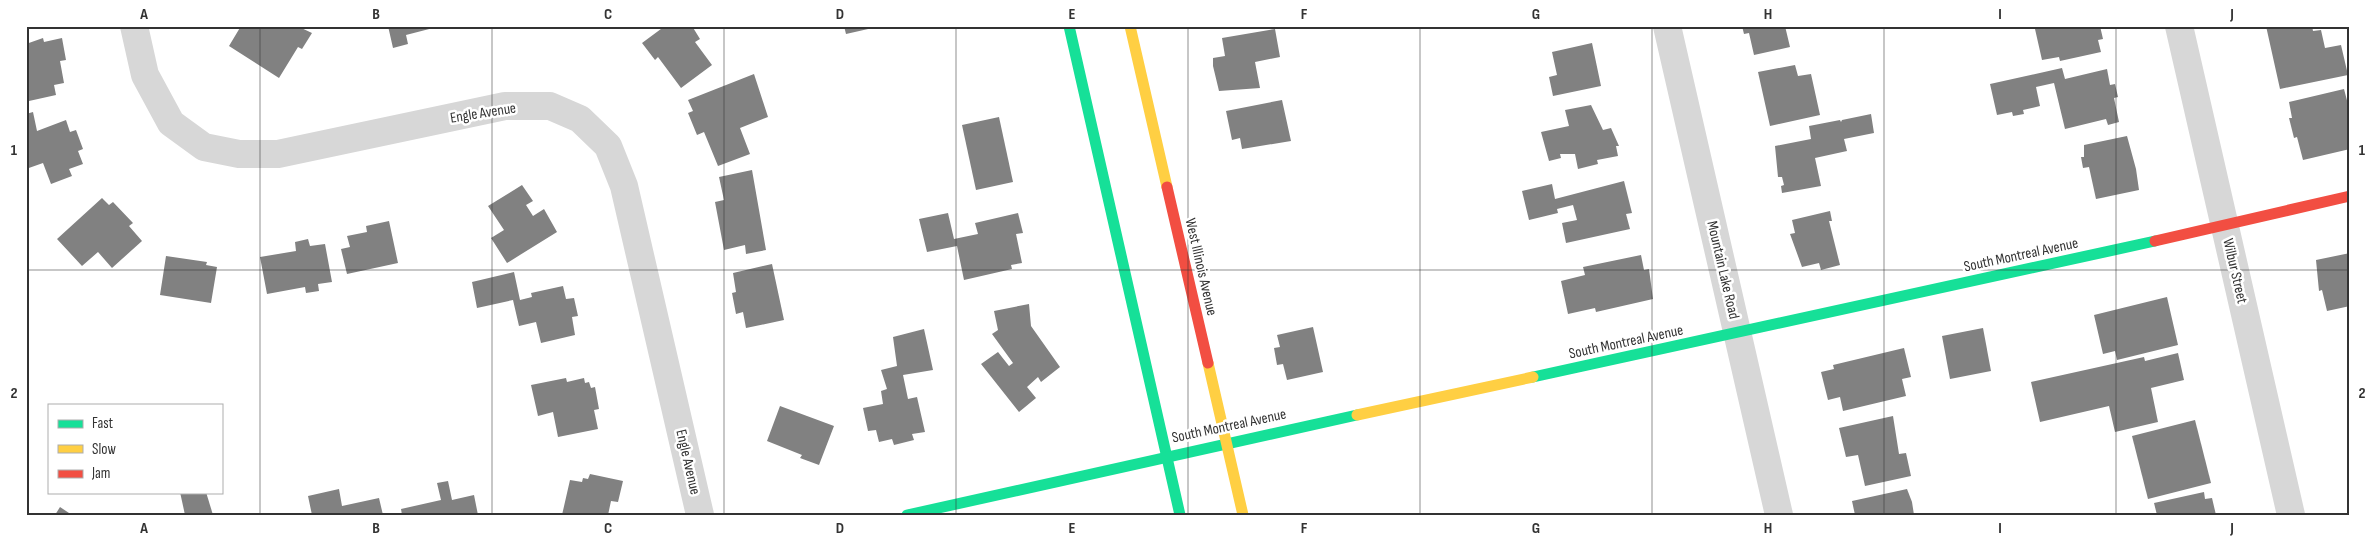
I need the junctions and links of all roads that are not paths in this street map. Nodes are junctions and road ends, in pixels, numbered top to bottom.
1 (134, 26) edge
2 (1069, 26) edge
3 (1130, 26) edge
4 (1667, 26) edge
5 (2179, 26) edge
6 (2350, 196) edge
7 (2224, 226) junction
8 (1738, 334) junction
9 (1226, 442) junction
10 (1166, 455) junction
11 (700, 515) edge
12 (907, 515) edge
13 (1180, 515) edge
14 (1243, 515) edge
15 (1779, 515) edge
16 (2291, 515) edge

1 - 11 street, Engle Avenue
2 - 10 street
3 - 9 street, West Illinois Avenue
4 - 8 street, Mountain Lake Road
5 - 7 street, Wilbur Street
6 - 7 street, South Montreal Avenue
7 - 8 street, South Montreal Avenue
7 - 16 street, Wilbur Street
8 - 9 street, South Montreal Avenue
8 - 15 street, Mountain Lake Road
9 - 10 street, South Montreal Avenue
9 - 14 street, West Illinois Avenue
10 - 12 street, South Montreal Avenue
10 - 13 street

